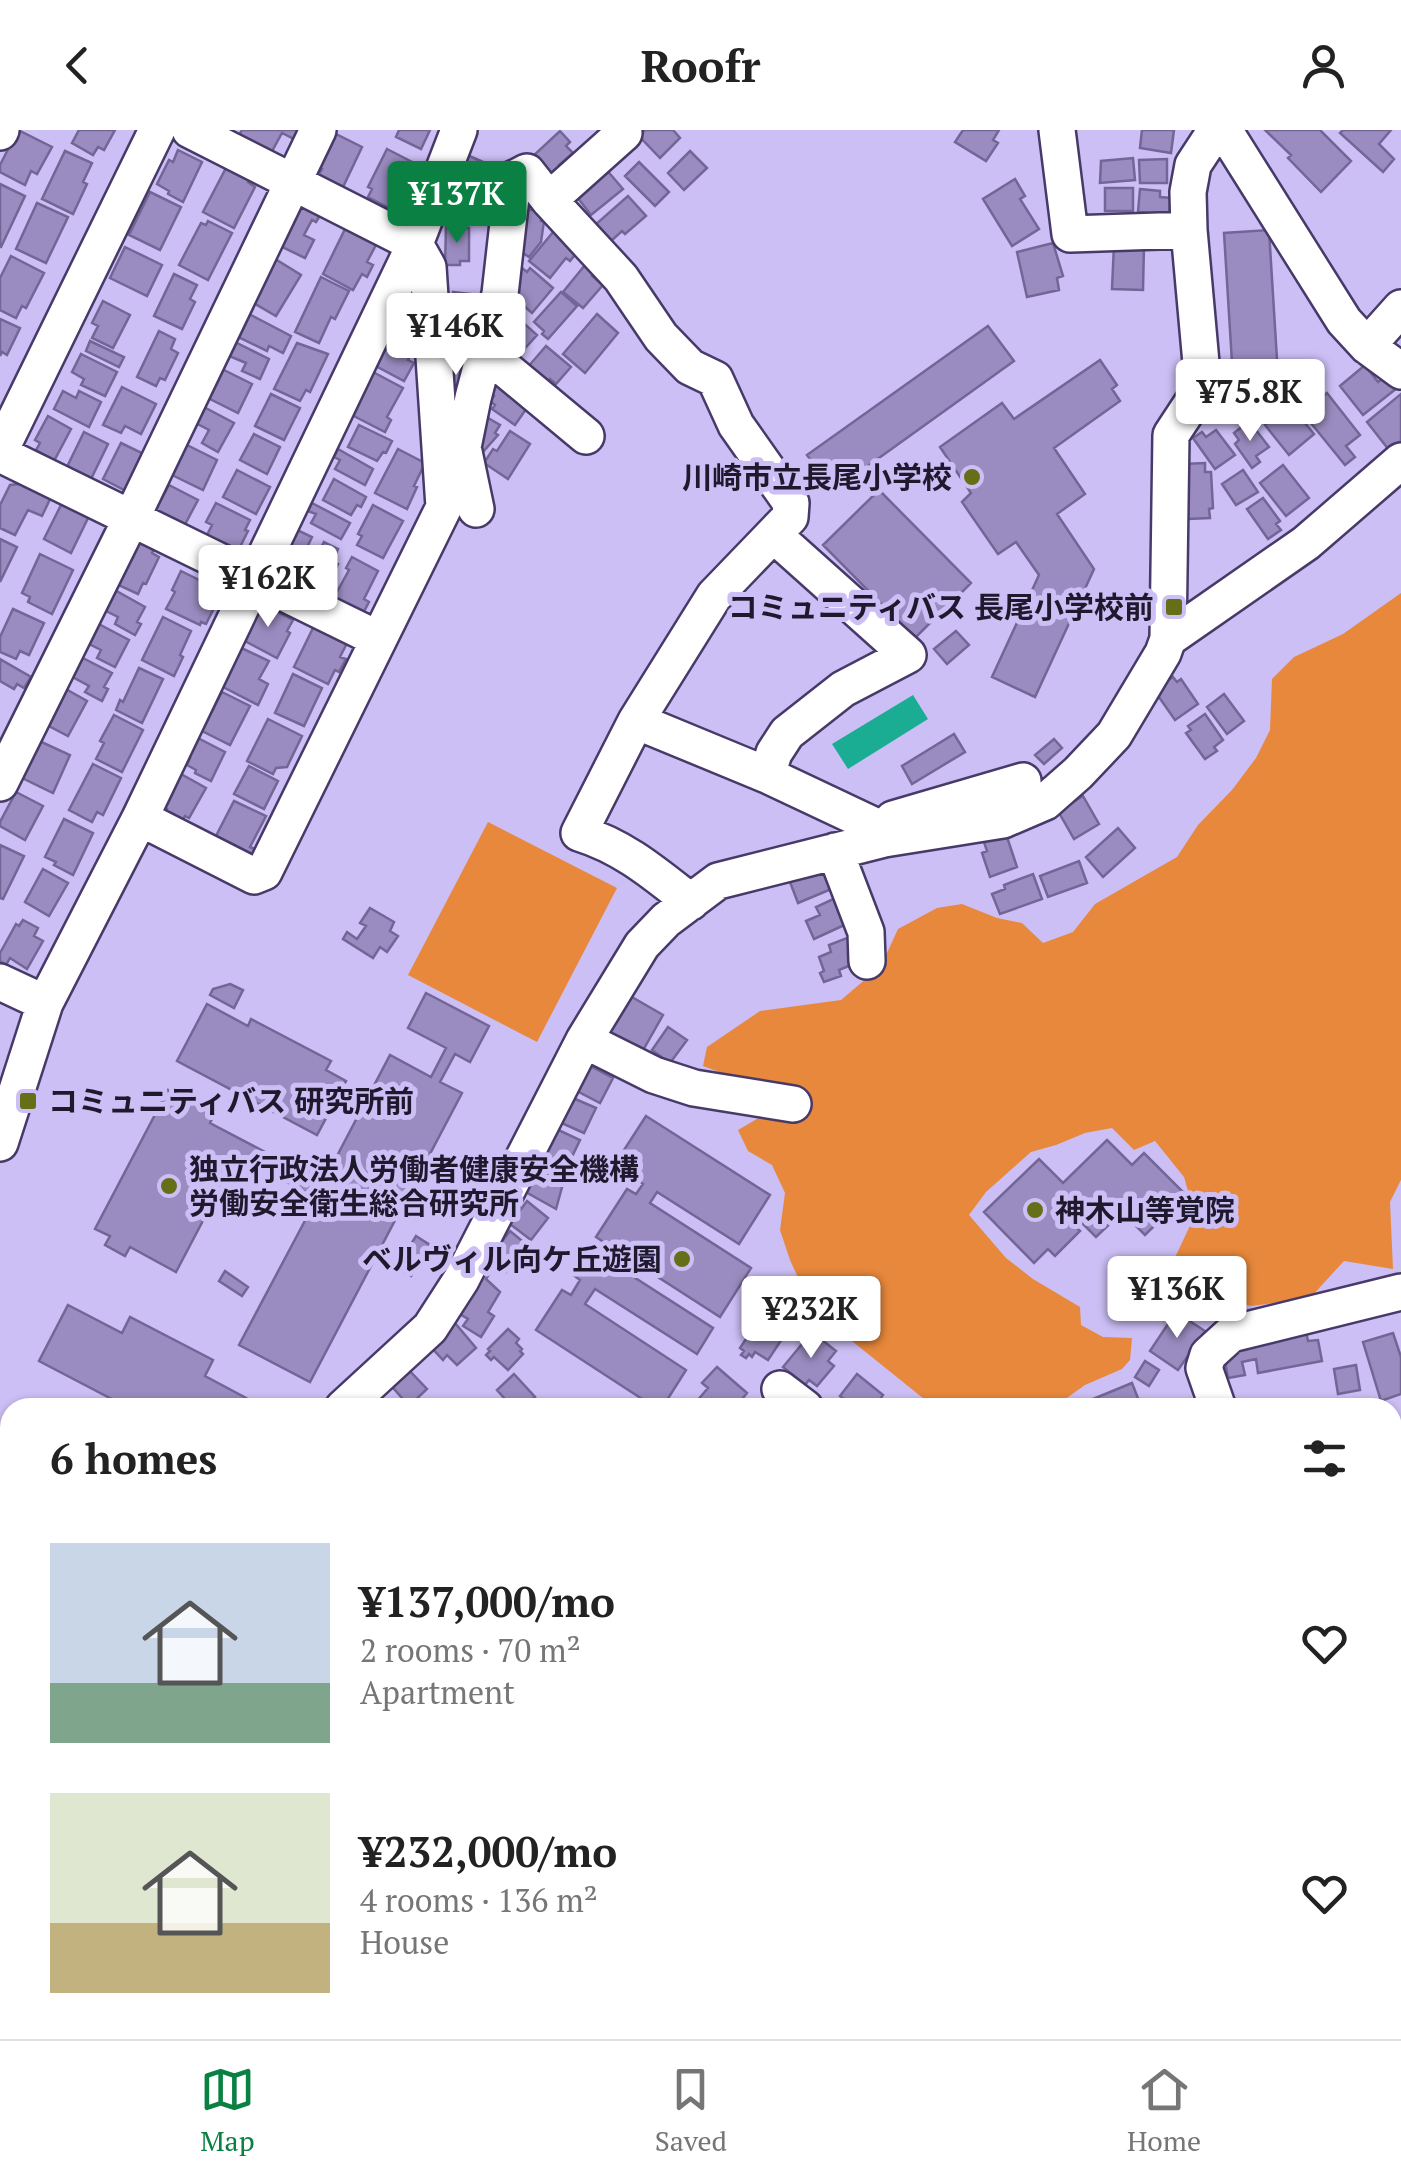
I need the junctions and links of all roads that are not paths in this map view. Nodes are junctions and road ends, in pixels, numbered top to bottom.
1 (157, 130) edge
2 (190, 130) edge
3 (318, 130) edge
4 (459, 130) edge
5 (1057, 130) edge
6 (1216, 130) edge
7 (1224, 130) edge
8 (624, 133) dead end
9 (293, 181) junction
10 (549, 200) junction
11 (1189, 230) junction
12 (415, 244) junction
13 (1401, 308) edge
14 (1367, 346) junction
15 (486, 353) junction
16 (1401, 371) edge
17 (586, 436) dead end
18 (0, 452) edge
19 (1401, 461) edge
20 (476, 509) dead end
21 (131, 519) junction
22 (775, 536) junction
23 (254, 580) junction
24 (378, 639) junction
25 (1168, 639) junction
26 (636, 721) junction
27 (767, 775) junction
28 (1022, 781) dead end
29 (0, 782) edge
30 (140, 818) junction
31 (878, 832) junction
32 (835, 852) junction
33 (691, 902) junction
34 (867, 961) dead end
35 (0, 982) edge
36 (45, 1003) junction
37 (584, 1040) junction
38 (792, 1104) dead end
39 (0, 1143) edge
40 (1401, 1292) edge
41 (355, 1398) edge
42 (1214, 1398) edge

1 - 18 street
2 - 9 street
3 - 9 street
4 - 12 street
5 - 11 street
6 - 11 street
7 - 14 street
8 - 10 street
9 - 12 street
9 - 21 street
10 - 15 street
10 - 22 street
11 - 25 street
12 - 23 street
12 - 24 street
13 - 14 street
14 - 16 street
15 - 17 street
15 - 20 street
18 - 21 street
19 - 25 street
21 - 23 street
21 - 29 street
22 - 26 street
22 - 27 street
23 - 24 street
23 - 30 street
24 - 30 street
25 - 31 street
26 - 27 street
26 - 33 street
27 - 31 street
28 - 31 street
30 - 36 street
31 - 32 street
32 - 33 street
32 - 34 street
33 - 37 street
35 - 36 street
36 - 39 street
37 - 38 street
37 - 41 street
40 - 42 street

